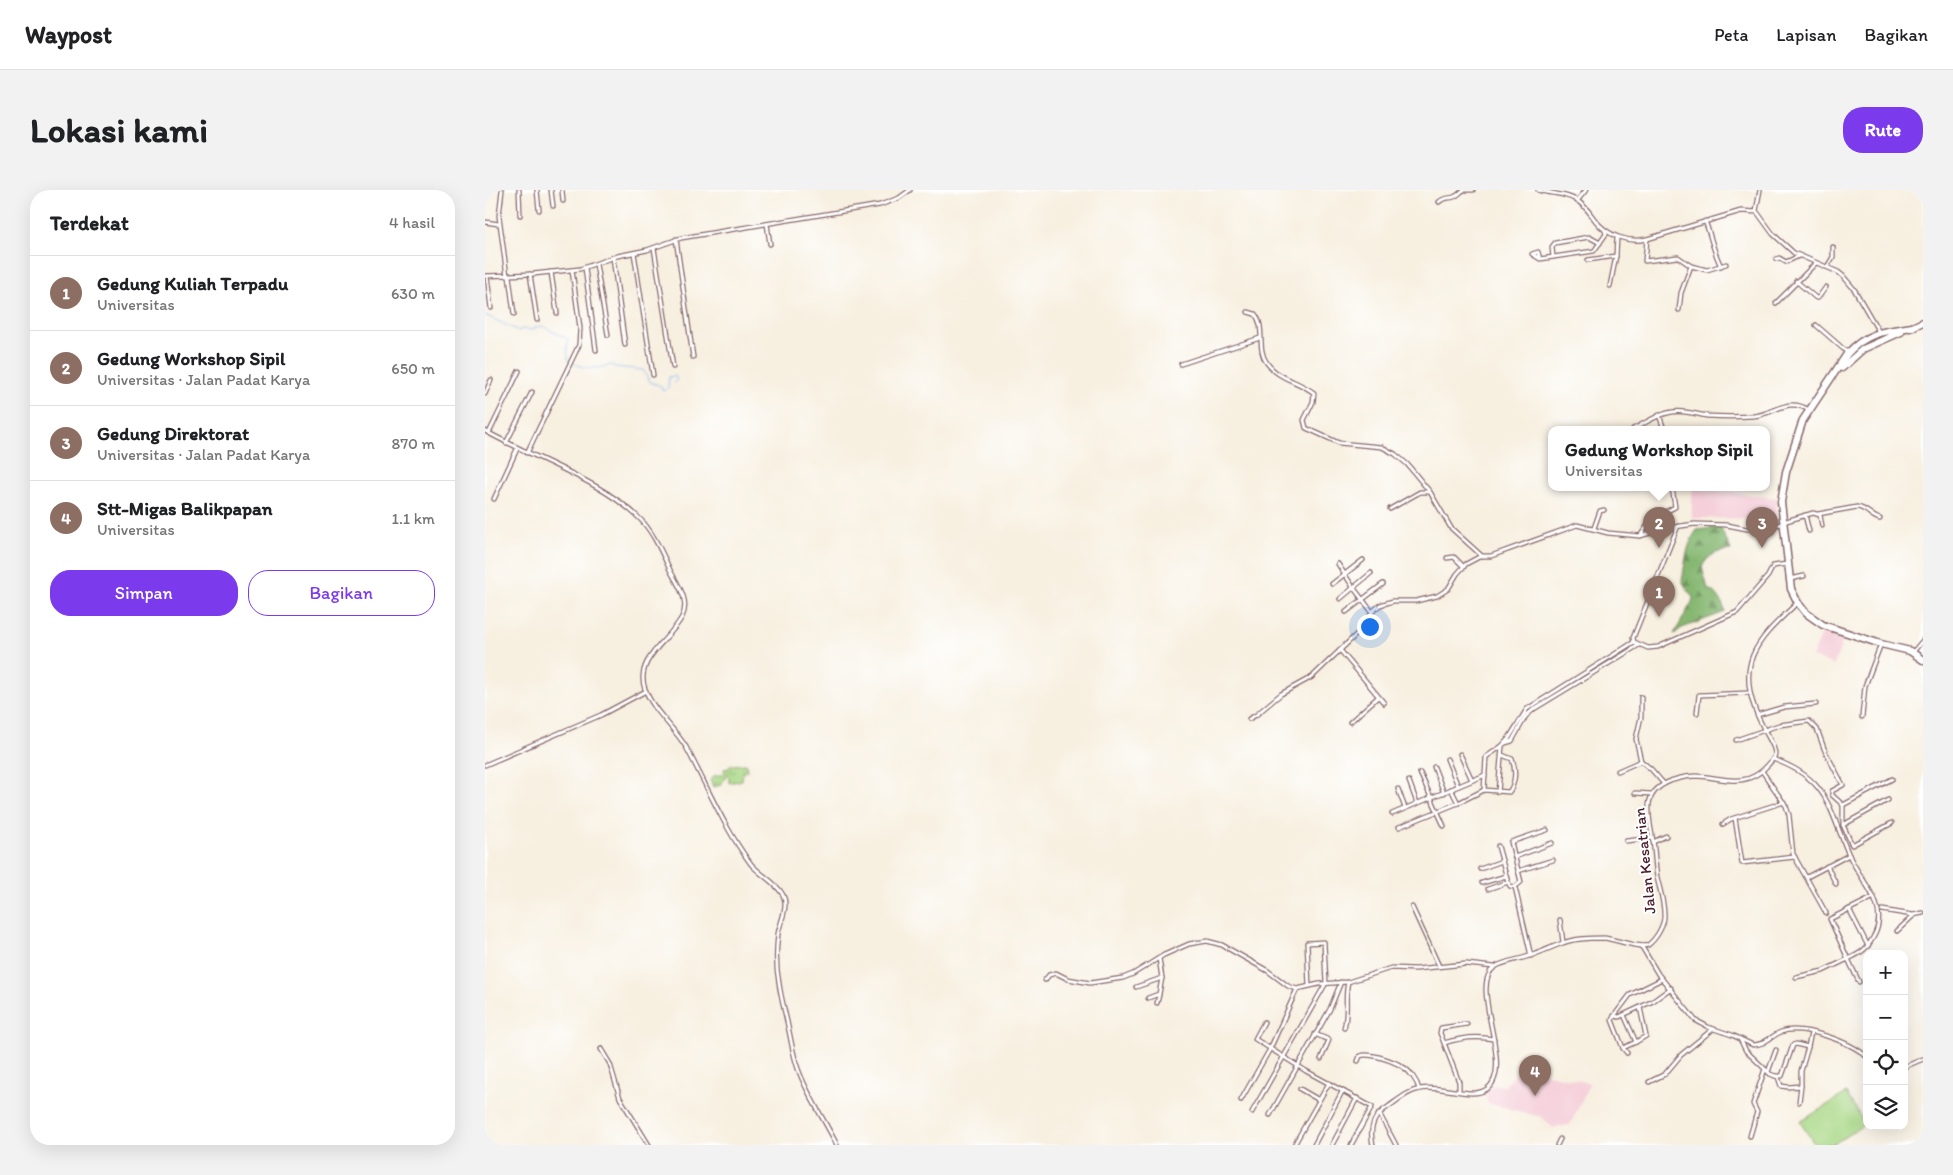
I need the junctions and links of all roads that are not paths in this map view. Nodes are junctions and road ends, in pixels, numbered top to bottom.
1 (502, 190) edge
2 (519, 190) edge
3 (537, 190) edge
4 (551, 190) edge
5 (562, 190) edge
6 (910, 190) edge
7 (1465, 190) edge
8 (1473, 190) edge
9 (1538, 190) edge
10 (1586, 190) edge
11 (1760, 190) edge
12 (563, 201) dead end
13 (1577, 201) junction
14 (1439, 202) dead end
15 (553, 206) dead end
16 (539, 210) dead end
17 (1755, 211) junction
18 (520, 215) dead end
19 (1705, 221) junction
20 (485, 222) edge
21 (499, 224) junction
22 (767, 224) junction
23 (1605, 230) junction
24 (1617, 237) junction
25 (676, 239) junction
26 (1647, 239) junction
27 (1600, 243) junction
28 (770, 244) dead end
29 (1833, 247) dead end
30 (654, 248) junction
31 (634, 253) junction
32 (1615, 256) junction
33 (1799, 256) junction
34 (1553, 257) junction
35 (613, 258) junction
36 (1540, 259) dead end
37 (1776, 259) dead end
38 (1588, 260) dead end
39 (1815, 263) junction
40 (596, 264) junction
41 (1726, 264) dead end
42 (1691, 266) junction
43 (1721, 266) junction
44 (1827, 267) junction
45 (585, 268) junction
46 (572, 270) junction
47 (551, 272) junction
48 (530, 274) junction
49 (486, 276) edge
50 (508, 276) junction
51 (1796, 282) junction
52 (1610, 286) dead end
53 (1826, 287) dead end
54 (1776, 303) dead end
55 (491, 308) dead end
56 (1679, 310) dead end
57 (1248, 312) dead end
58 (557, 313) dead end
59 (514, 314) dead end
60 (537, 320) dead end
61 (1816, 325) dead end
62 (1918, 325) edge
63 (1879, 332) junction
64 (608, 334) dead end
65 (1260, 338) junction
66 (625, 344) dead end
67 (596, 350) dead end
68 (1848, 353) junction
69 (693, 357) dead end
70 (1181, 364) dead end
71 (673, 366) dead end
72 (519, 371) dead end
73 (653, 375) dead end
74 (1834, 376) junction
75 (491, 380) dead end
76 (532, 392) dead end
77 (485, 394) edge
78 (1809, 410) junction
79 (1659, 416) junction
80 (1639, 426) edge
81 (1663, 426) edge
82 (485, 431) edge
83 (489, 433) junction
84 (506, 443) junction
85 (517, 448) junction
86 (527, 453) junction
87 (1673, 491) edge
88 (1430, 492) junction
89 (494, 500) dead end
90 (1390, 509) dead end
91 (1604, 510) dead end
92 (1818, 514) junction
93 (1805, 515) junction
94 (1880, 519) dead end
95 (1782, 523) junction
96 (1678, 526) junction
97 (1822, 526) dead end
98 (1594, 528) junction
99 (1809, 531) dead end
100 (1640, 536) junction
101 (1482, 556) junction
102 (1447, 558) dead end
103 (1363, 560) dead end
104 (1338, 564) dead end
105 (1787, 564) junction
106 (1464, 567) junction
107 (1371, 573) dead end
108 (1344, 575) junction
109 (1804, 576) dead end
110 (1789, 580) junction
111 (1332, 584) dead end
112 (1383, 584) dead end
113 (1353, 587) junction
114 (1340, 599) dead end
115 (1362, 599) junction
116 (1798, 603) junction
117 (1346, 612) dead end
118 (1372, 612) junction
119 (1923, 640) edge
120 (1634, 642) junction
121 (1639, 644) junction
122 (1881, 644) junction
123 (1340, 650) junction
124 (1913, 652) junction
125 (1923, 660) edge
126 (646, 691) junction
127 (1749, 693) junction
128 (1378, 697) junction
129 (1641, 697) dead end
130 (1384, 703) dead end
131 (1816, 704) dead end
132 (1697, 713) dead end
133 (1757, 715) junction
134 (1862, 717) dead end
135 (1249, 719) dead end
136 (1351, 722) dead end
137 (1764, 729) junction
138 (1736, 740) dead end
139 (1503, 745) junction
140 (1460, 754) dead end
141 (1502, 755) junction
142 (1773, 758) junction
143 (1447, 760) dead end
144 (1641, 761) junction
145 (485, 765) edge
146 (1434, 767) dead end
147 (1618, 771) dead end
148 (1762, 772) junction
149 (1420, 773) dead end
150 (1485, 775) junction
151 (1892, 779) dead end
152 (1472, 780) junction
153 (1409, 781) dead end
154 (1664, 784) junction
155 (1458, 786) junction
156 (1398, 788) dead end
157 (1451, 789) junction
158 (1485, 790) junction
159 (1498, 792) junction
160 (1444, 793) junction
161 (1635, 793) dead end
162 (1652, 794) junction
163 (1432, 798) junction
164 (1888, 800) dead end
165 (1784, 802) junction
166 (1417, 803) junction
167 (1457, 803) junction
168 (1843, 805) junction
169 (1405, 808) junction
170 (1437, 811) junction
171 (1392, 814) dead end
172 (1735, 818) junction
173 (1892, 823) dead end
174 (1723, 824) dead end
175 (1843, 825) junction
176 (1444, 826) dead end
177 (1399, 827) dead end
178 (1547, 830) dead end
179 (1665, 836) dead end
180 (1652, 838) junction
181 (1626, 841) dead end
182 (1653, 842) junction
183 (1552, 843) dead end
184 (1498, 846) dead end
185 (1849, 855) junction
186 (1515, 856) junction
187 (1795, 857) junction
188 (1553, 860) dead end
189 (1502, 861) junction
190 (1827, 866) junction
191 (1480, 868) dead end
192 (1518, 871) junction
193 (1506, 876) junction
194 (1807, 877) junction
195 (1507, 882) junction
196 (1482, 883) dead end
197 (1836, 884) dead end
198 (1515, 888) junction
199 (1488, 890) dead end
200 (1874, 897) junction
201 (1412, 907) dead end
202 (1849, 909) junction
203 (1883, 910) dead end
204 (1826, 913) dead end
205 (1923, 913) edge
206 (1913, 915) junction
207 (1559, 920) dead end
208 (1897, 930) dead end
209 (1563, 942) junction
210 (1643, 946) junction
211 (1869, 946) junction
212 (1531, 956) junction
213 (1159, 958) junction
214 (1848, 959) junction
215 (1439, 966) junction
216 (1495, 967) junction
217 (1796, 976) dead end
218 (1162, 978) junction
219 (1662, 979) junction
220 (1045, 980) dead end
221 (1341, 982) junction
222 (1348, 982) junction
223 (1859, 982) dead end
224 (1326, 983) junction
225 (1309, 986) junction
226 (1136, 987) dead end
227 (1671, 988) junction
228 (1297, 989) junction
229 (1159, 994) junction
230 (1148, 998) dead end
231 (1157, 1003) dead end
232 (1640, 1007) junction
233 (1624, 1015) junction
234 (1614, 1016) junction
235 (1264, 1022) dead end
236 (1467, 1024) dead end
237 (1343, 1028) dead end
238 (1713, 1029) junction
239 (1811, 1033) junction
240 (1315, 1034) junction
241 (1494, 1039) junction
242 (1739, 1039) junction
243 (1635, 1042) junction
244 (1444, 1043) junction
245 (1808, 1047) junction
246 (601, 1048) dead end
247 (1623, 1048) junction
248 (1270, 1049) junction
249 (1776, 1050) dead end
250 (1627, 1053) dead end
251 (1863, 1054) edge
252 (1284, 1058) junction
253 (1321, 1059) dead end
254 (1923, 1059) edge
255 (1358, 1061) dead end
256 (1908, 1065) edge
257 (1297, 1066) junction
258 (1766, 1071) junction
259 (1775, 1076) junction
260 (1649, 1082) dead end
261 (1329, 1083) junction
262 (1801, 1086) junction
263 (1300, 1089) dead end
264 (1419, 1089) junction
265 (1343, 1090) junction
266 (1459, 1091) junction
267 (1357, 1098) junction
268 (1241, 1100) dead end
269 (1319, 1100) junction
270 (1799, 1102) dead end
271 (1252, 1112) dead end
272 (1379, 1113) junction
273 (1270, 1114) dead end
274 (1750, 1136) dead end
275 (1560, 1139) dead end
276 (649, 1145) edge
277 (837, 1145) edge
278 (1294, 1145) edge
279 (1314, 1145) edge
280 (1332, 1145) edge
281 (1351, 1145) edge
282 (1373, 1145) edge
283 (1395, 1145) edge
284 (1557, 1145) edge

1 - 21 street
2 - 18 street
3 - 16 street
4 - 15 street
5 - 12 street
6 - 22 street
7 - 8 street
7 - 14 street
9 - 13 street
10 - 13 street
11 - 17 street
13 - 23 street
17 - 19 street
17 - 33 street
19 - 26 street
19 - 43 street
20 - 21 street
21 - 50 street
22 - 25 street
22 - 28 street
23 - 24 street
23 - 27 street
24 - 26 street
24 - 32 street
25 - 30 street
25 - 69 street
26 - 42 street
27 - 34 street
27 - 34 street
29 - 44 street
30 - 31 street
30 - 71 street
31 - 35 street
31 - 73 street
32 - 38 street
32 - 52 street
33 - 37 street
33 - 39 street
34 - 36 street
35 - 40 street
35 - 66 street
39 - 44 street
39 - 51 street
40 - 45 street
40 - 64 street
41 - 43 street
42 - 43 street
42 - 56 street
44 - 63 street
45 - 46 street
45 - 67 street
46 - 47 street
46 - 86 street
47 - 48 street
47 - 58 street
48 - 50 street
48 - 60 street
49 - 50 street
49 - 55 street
50 - 59 street
51 - 53 street
51 - 54 street
57 - 65 street
61 - 68 street
62 - 63 highway
62 - 74 highway
63 - 68 highway
65 - 70 street
65 - 88 street
68 - 74 highway
72 - 83 street
74 - 78 highway
75 - 77 street
76 - 84 street
78 - 79 street
78 - 95 highway
79 - 80 street
79 - 81 street
82 - 83 street
83 - 84 street
84 - 85 street
85 - 86 street
85 - 89 street
86 - 126 street
87 - 100 street
88 - 90 street
88 - 101 street
91 - 98 street
92 - 93 street
92 - 94 street
92 - 97 street
93 - 95 street
93 - 99 street
95 - 96 street
95 - 105 highway
96 - 100 street
96 - 120 street
98 - 100 street
98 - 101 street
101 - 106 street
102 - 106 street
103 - 108 street
104 - 108 street
105 - 110 highway
105 - 121 street
106 - 118 street
107 - 113 street
108 - 111 street
108 - 113 street
109 - 110 street
110 - 116 highway
112 - 115 street
113 - 114 street
113 - 115 street
115 - 117 street
115 - 118 street
116 - 122 highway
116 - 127 street
118 - 123 street
119 - 124 street
120 - 121 street
120 - 139 street
121 - 139 street
122 - 124 highway
122 - 134 street
123 - 128 street
123 - 135 street
124 - 125 highway
126 - 145 street
126 - 277 street
127 - 132 street
127 - 133 street
128 - 130 street
128 - 136 street
129 - 144 street
131 - 133 street
133 - 137 street
137 - 138 street
137 - 142 street
137 - 168 street
139 - 141 street
139 - 150 street
140 - 152 street
141 - 159 street
141 - 159 street
142 - 148 street
142 - 185 street
143 - 155 street
144 - 147 street
144 - 154 street
146 - 160 street
148 - 154 street, Jalan Kesatrian
148 - 165 street
149 - 163 street
150 - 152 street
150 - 158 street
151 - 168 street
152 - 155 street
153 - 166 street
154 - 162 street, Jalan Kesatrian
155 - 157 street
156 - 169 street
157 - 160 street
157 - 167 street
158 - 159 street
158 - 167 street
160 - 163 street
161 - 162 street
162 - 180 street, Jalan Kesatrian
163 - 166 street
163 - 170 street
164 - 175 street
165 - 172 street
165 - 187 street
166 - 169 street
167 - 170 street
168 - 175 street
169 - 171 street
170 - 176 street
170 - 177 street
172 - 174 street
172 - 187 street
173 - 175 street
178 - 186 street
179 - 182 street
180 - 181 street
180 - 182 street, Jalan Kesatrian
182 - 210 street, Jalan Kesatrian
183 - 186 street
184 - 189 street
185 - 190 street
185 - 200 street
186 - 192 street
187 - 194 street
188 - 192 street
189 - 191 street
189 - 193 street
190 - 194 street
190 - 197 street
192 - 198 street
193 - 195 street
193 - 196 street
194 - 204 street
195 - 198 street
195 - 199 street
198 - 212 street
200 - 202 street
200 - 211 street
201 - 215 street
202 - 211 street
202 - 214 street
203 - 206 street
205 - 206 street
206 - 208 street
207 - 209 street
209 - 210 street
209 - 212 street
210 - 219 street
211 - 214 street
212 - 216 street
213 - 218 street
213 - 220 street
213 - 228 street
214 - 217 street
214 - 223 street
215 - 216 street
215 - 222 street
216 - 241 street
218 - 226 street
218 - 229 street
219 - 227 street
219 - 234 street
221 - 222 street
221 - 224 street
221 - 240 street
222 - 237 street
224 - 225 street
224 - 225 street
224 - 252 street
225 - 228 street
227 - 232 street
227 - 238 street
228 - 248 street
229 - 230 street
229 - 231 street
232 - 233 street
232 - 243 street
233 - 234 street
233 - 243 street
234 - 247 street
235 - 248 street
236 - 244 street
238 - 242 street
238 - 260 street
239 - 242 street
239 - 245 street
239 - 251 street
240 - 253 street
240 - 257 street
241 - 244 street
241 - 266 street
242 - 258 street
243 - 247 street
244 - 266 street
245 - 259 street
245 - 262 street
246 - 276 street
247 - 250 street
248 - 252 street
248 - 268 street
249 - 258 street
252 - 257 street
252 - 271 street
254 - 256 street
255 - 264 street
257 - 261 street
257 - 273 street
258 - 259 street
258 - 274 street
259 - 262 street
261 - 265 street
261 - 269 street
262 - 270 street
263 - 269 street
264 - 266 street
264 - 272 street
265 - 267 street
265 - 279 street
267 - 280 street
267 - 281 street
269 - 278 street
272 - 282 street
272 - 283 street
275 - 284 street

